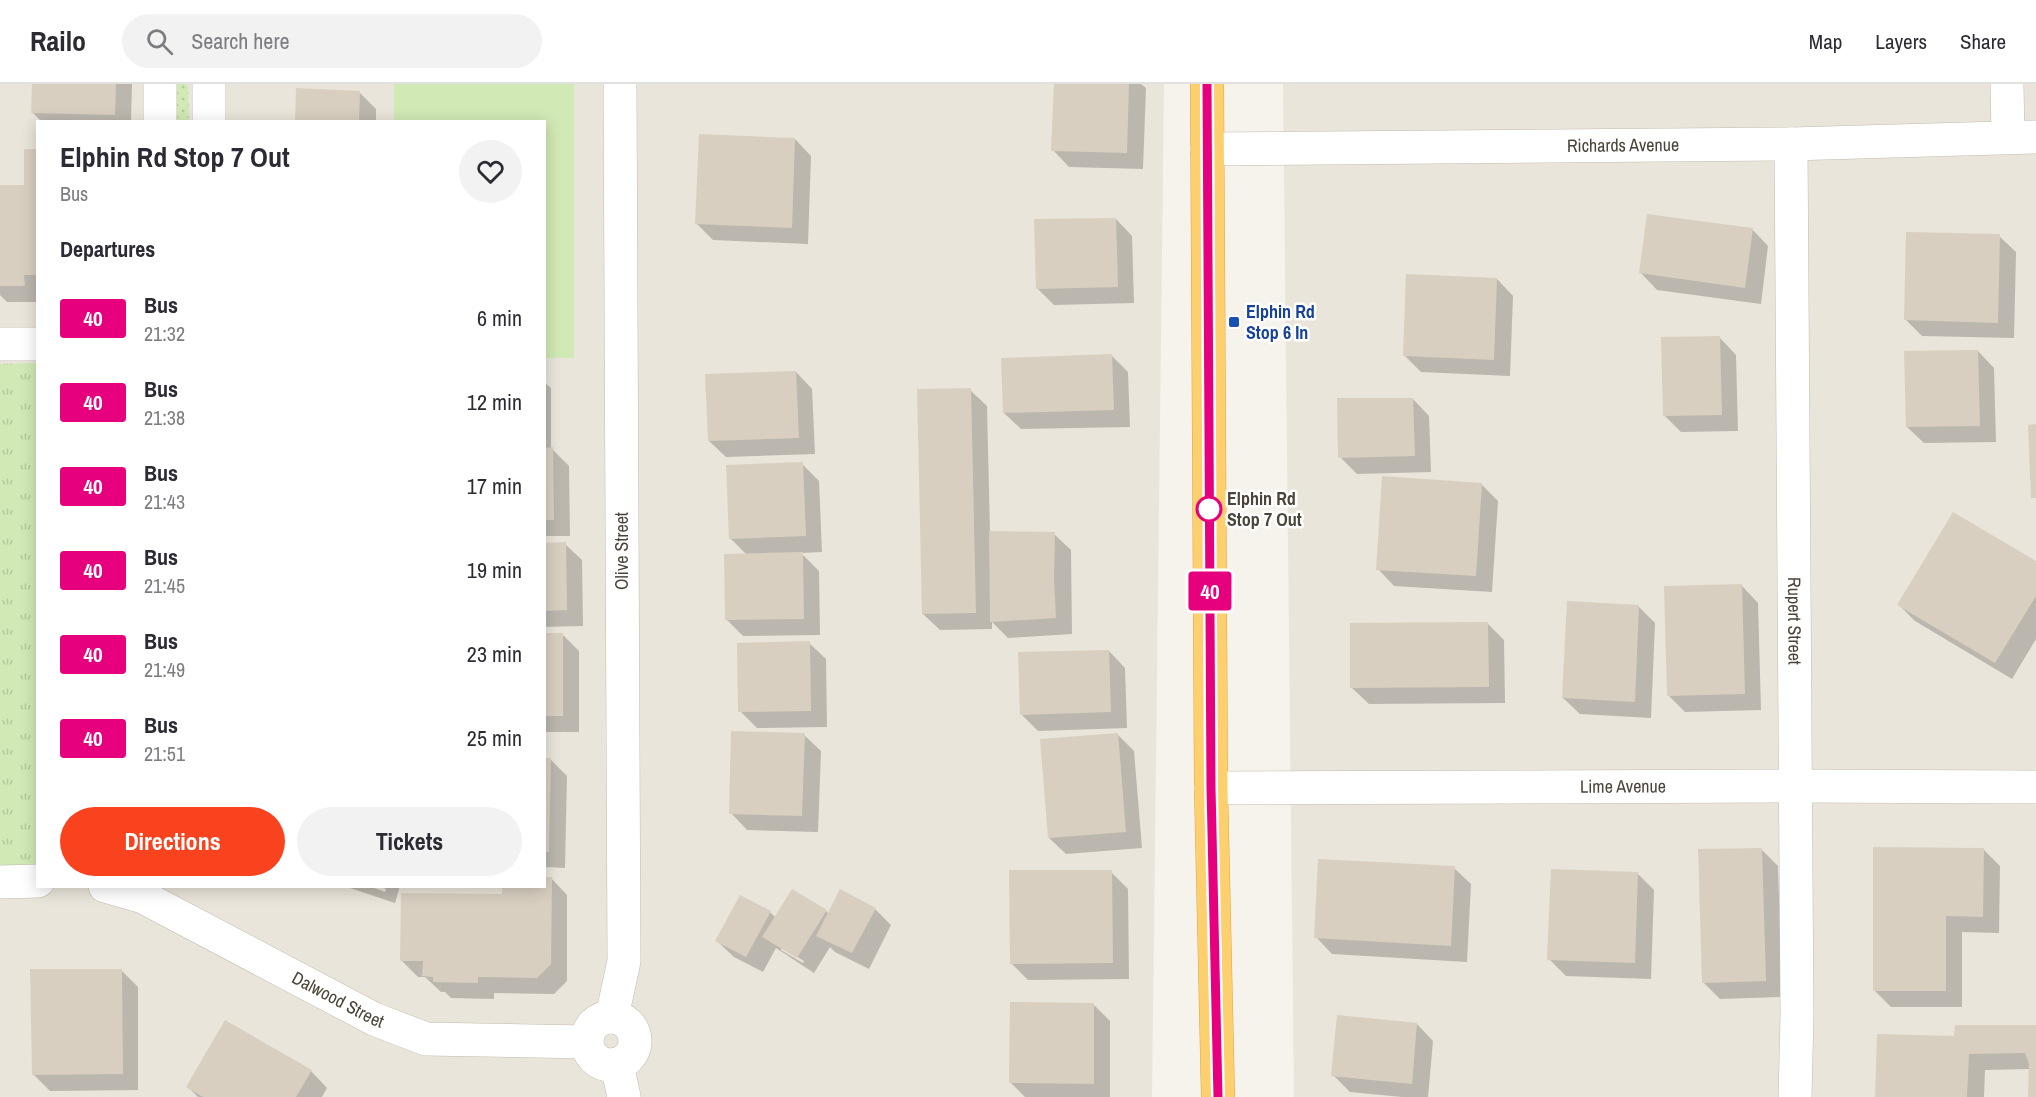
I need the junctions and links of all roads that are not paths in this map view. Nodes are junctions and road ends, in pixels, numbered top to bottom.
1 (160, 84) edge
2 (209, 84) edge
3 (620, 84) edge
4 (1207, 84) edge
5 (2007, 84) edge
6 (160, 120) edge
7 (209, 120) edge
8 (2022, 136) edge
9 (1791, 144) junction
10 (1207, 149) junction
11 (0, 344) edge
12 (36, 344) edge
13 (1796, 786) junction
14 (2036, 787) edge
15 (1211, 788) junction
16 (36, 881) edge
17 (0, 882) edge
18 (118, 888) edge
19 (145, 892) edge
20 (612, 1017) junction
21 (587, 1042) junction
22 (617, 1064) junction
23 (624, 1097) edge
24 (1218, 1097) edge
25 (1795, 1097) edge

1 - 6 street
2 - 7 street
3 - 20 street, Olive Street
4 - 10 highway
5 - 8 street
8 - 9 street, Richards Avenue
9 - 10 street, Richards Avenue
9 - 13 street, Rupert Street
10 - 15 highway
11 - 12 street
13 - 14 street, Lime Avenue
13 - 15 street, Lime Avenue
13 - 25 street, Rupert Street
15 - 24 highway
16 - 17 street
18 - 19 street, Dalwood Street
19 - 21 street, Dalwood Street
20 - 21 street
20 - 22 street
21 - 22 street
22 - 23 street

